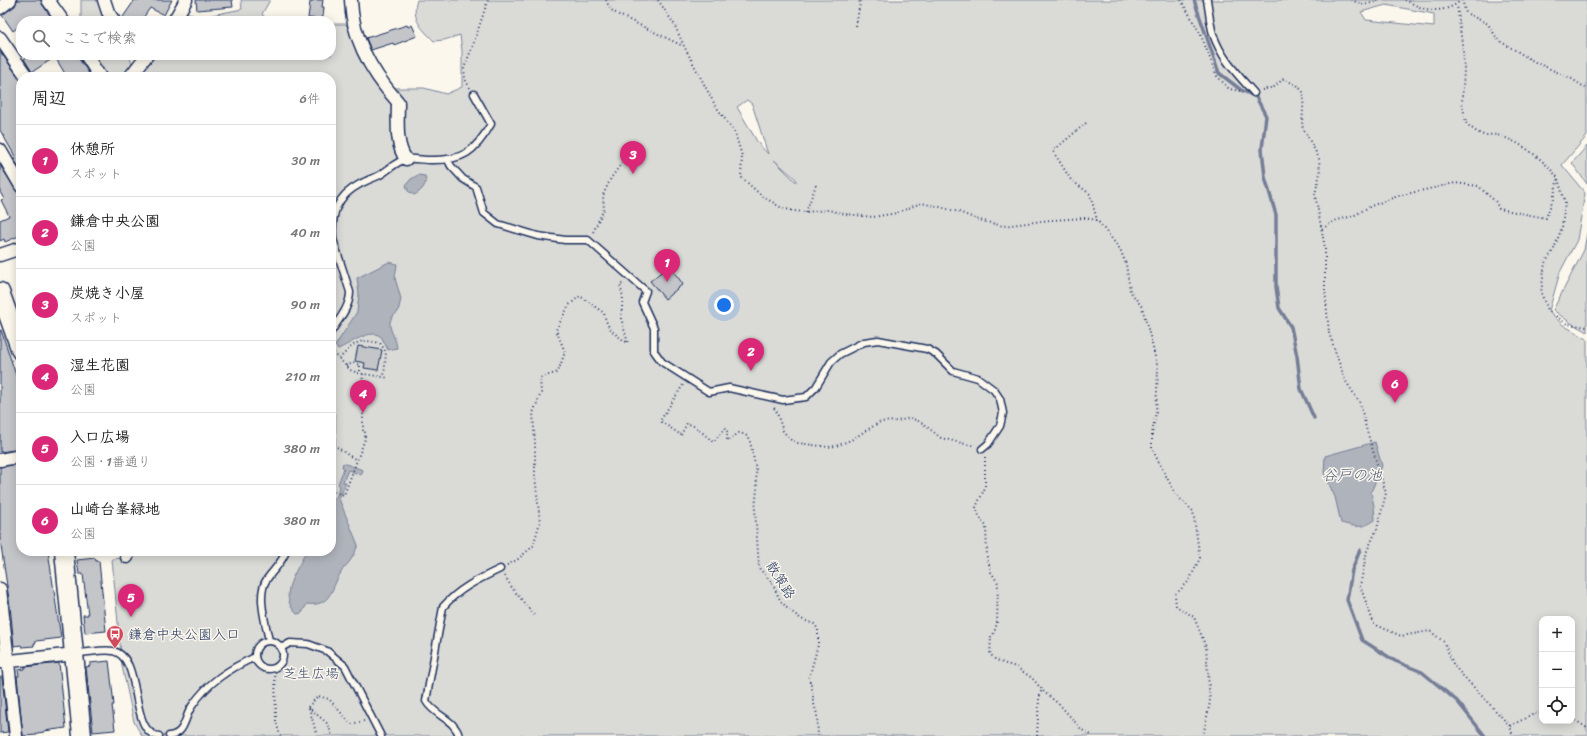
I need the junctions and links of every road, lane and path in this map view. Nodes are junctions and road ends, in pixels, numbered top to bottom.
1 (10, 0) edge
2 (48, 0) edge
3 (104, 0) edge
4 (186, 0) edge
5 (351, 0) edge
6 (488, 0) edge
7 (606, 0) edge
8 (658, 0) edge
9 (859, 0) edge
10 (1207, 0) edge
11 (1351, 0) edge
12 (1380, 0) edge
13 (1405, 0) edge
14 (1461, 0) edge
15 (1457, 5) junction
16 (0, 8) edge
17 (59, 16) edge
18 (111, 16) edge
19 (177, 16) edge
20 (856, 26) dead end
21 (0, 38) edge
22 (684, 46) junction
23 (89, 60) edge
24 (140, 60) edge
25 (24, 72) edge
26 (97, 72) edge
27 (133, 72) edge
28 (1587, 89) edge
29 (1254, 92) joint
30 (474, 94) joint
31 (1086, 123) dead end
32 (0, 150) edge
33 (406, 159) junction
34 (448, 160) junction
35 (624, 160) dead end
36 (16, 177) edge
37 (1558, 178) junction
38 (816, 185) dead end
39 (336, 205) edge
40 (806, 212) junction
41 (1098, 220) junction
42 (1322, 229) junction
43 (588, 240) junction
44 (336, 248) edge
45 (16, 250) edge
46 (0, 255) edge
47 (632, 279) junction
48 (0, 292) edge
49 (336, 324) edge
50 (1587, 327) edge
51 (16, 337) edge
52 (336, 356) edge
53 (339, 359) junction
54 (346, 366) junction
55 (362, 374) junction
56 (384, 377) junction
57 (389, 378) dead end
58 (687, 379) junction
59 (773, 407) dead end
60 (336, 447) edge
61 (982, 449) junction
62 (16, 457) edge
63 (0, 460) edge
64 (357, 460) junction
65 (336, 492) edge
66 (65, 556) edge
67 (284, 556) edge
68 (500, 569) junction
69 (0, 589) edge
70 (534, 615) dead end
71 (268, 641) junction
72 (281, 648) junction
73 (75, 654) junction
74 (255, 657) junction
75 (4, 661) edge
76 (274, 668) junction
77 (1042, 688) junction
78 (308, 707) junction
79 (1539, 713) edge
80 (372, 719) junction
81 (1575, 720) edge
82 (1510, 726) junction
83 (1587, 728) edge
84 (16, 736) edge
85 (82, 736) edge
86 (159, 736) edge
87 (169, 736) edge
88 (280, 736) edge
89 (317, 736) edge
90 (332, 736) edge
91 (381, 736) edge
92 (459, 736) edge
93 (818, 736) edge
94 (1037, 736) edge
95 (1093, 736) edge
96 (1203, 736) edge
97 (1513, 736) edge

1 - 16 street
2 - 17 street
3 - 18 street
4 - 19 street
5 - 33 street
6 - 30 path
7 - 22 path
8 - 22 path
9 - 20 path
10 - 29 lane
11 - 12 path
13 - 15 path
14 - 15 path
14 - 28 path
15 - 37 path
21 - 25 street
22 - 40 path
23 - 26 street
24 - 27 street
29 - 42 path
30 - 34 lane
31 - 41 path
32 - 36 street
33 - 34 lane
33 - 39 lane
34 - 43 lane
35 - 43 path
37 - 42 path
37 - 50 path
38 - 40 path
40 - 41 path
41 - 96 path
42 - 82 path
43 - 47 lane
44 - 49 lane
45 - 46 street
47 - 58 lane
47 - 68 path
48 - 51 street
52 - 53 path
53 - 54 path
53 - 56 path
54 - 55 path
54 - 55 path
55 - 56 path
55 - 64 path
56 - 57 path
58 - 61 lane
58 - 93 path, 散策路
59 - 61 path
60 - 64 path
61 - 77 path
62 - 63 street
64 - 65 path
66 - 73 street
67 - 71 lane
68 - 70 path
68 - 92 lane
69 - 75 street
71 - 72 lane
71 - 74 lane
72 - 76 lane
72 - 80 lane
73 - 75 street
73 - 85 street
73 - 86 lane
74 - 76 lane
74 - 87 lane
75 - 84 street
76 - 88 path
77 - 94 path
77 - 95 path
78 - 80 path
78 - 89 path
78 - 90 path
79 - 82 path
80 - 91 lane
81 - 83 path
82 - 97 path

